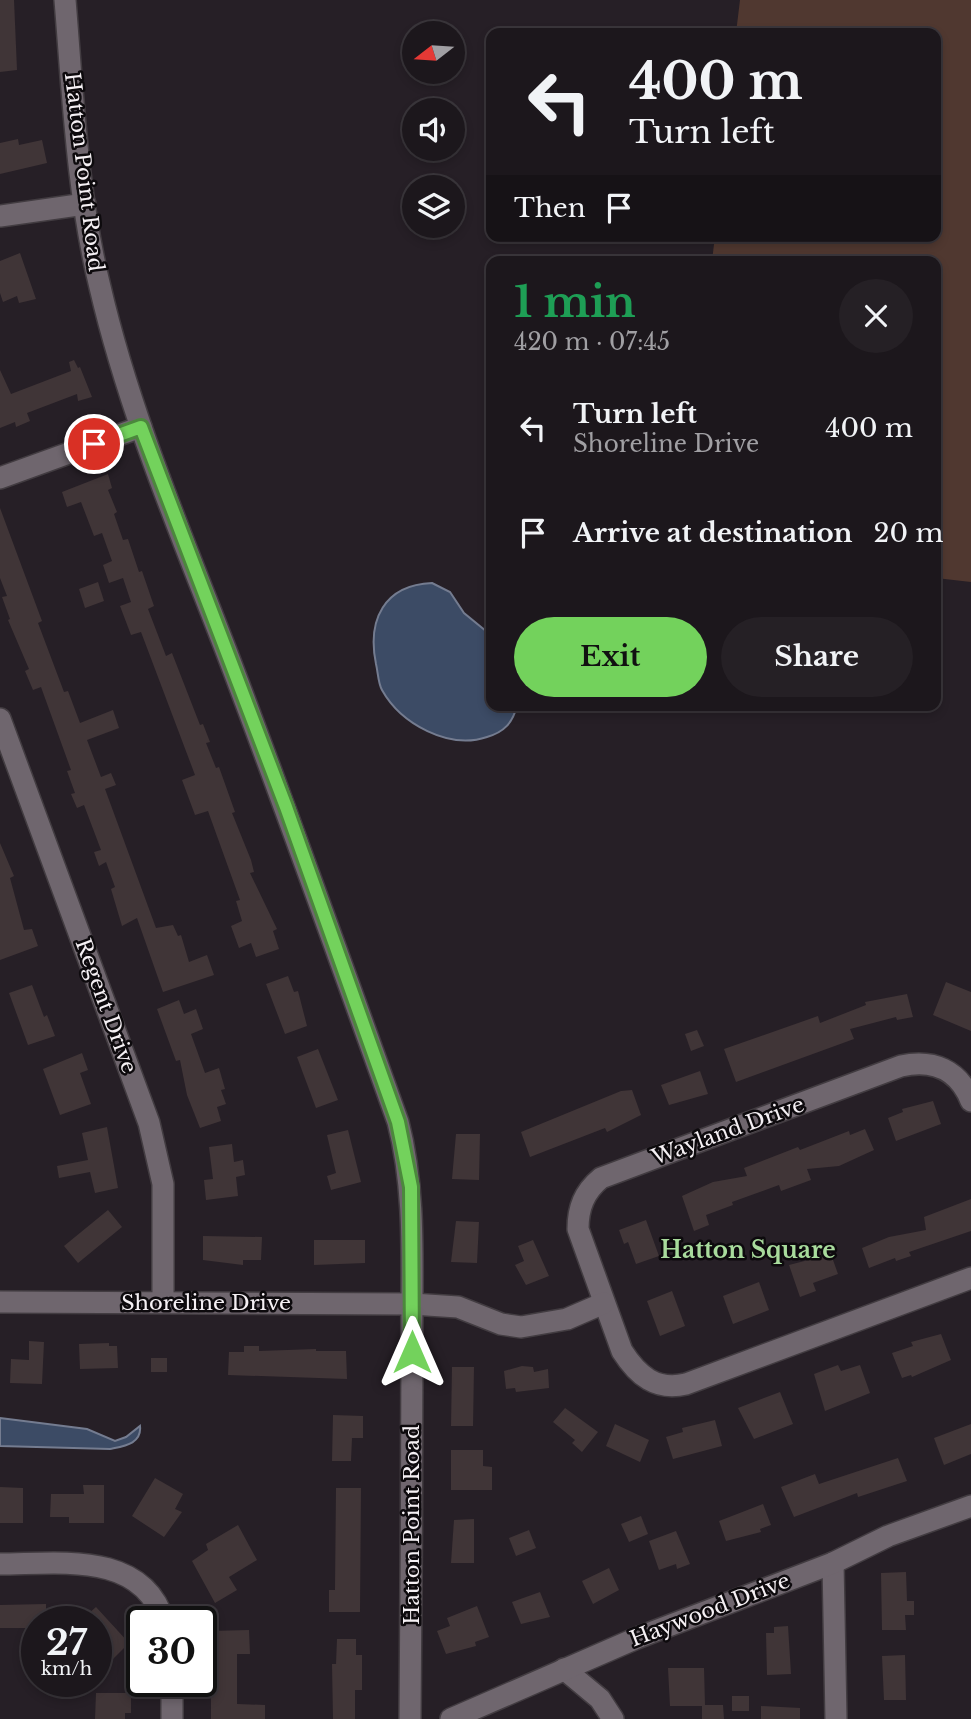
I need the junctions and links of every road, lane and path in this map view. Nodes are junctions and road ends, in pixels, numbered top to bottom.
1 (65, 0) edge
2 (85, 204) junction
3 (0, 216) edge
4 (141, 427) junction
5 (0, 478) edge
6 (0, 719) edge
7 (971, 1101) edge
8 (971, 1278) edge
9 (0, 1302) edge
10 (163, 1302) junction
11 (604, 1303) junction
12 (412, 1304) junction
13 (971, 1506) edge
14 (0, 1563) edge
15 (833, 1563) junction
16 (154, 1606) edge
17 (564, 1670) junction
18 (172, 1697) edge
19 (172, 1719) edge
20 (410, 1719) edge
21 (451, 1719) edge
22 (613, 1719) edge
23 (836, 1719) edge

1 - 2 street, Hatton Point Road
2 - 3 street
2 - 4 street, Hatton Point Road
4 - 5 street
4 - 12 street, Hatton Point Road
6 - 10 street, Regent Drive
7 - 11 street, Wayland Drive
8 - 11 street, Wayland Drive
9 - 10 street, Shoreline Drive
10 - 12 street, Shoreline Drive
11 - 12 street
12 - 20 street, Hatton Point Road
13 - 15 street, Haywood Drive
14 - 16 street
15 - 17 street, Haywood Drive
15 - 23 street
17 - 21 street, Haywood Drive
17 - 22 street
18 - 19 street

